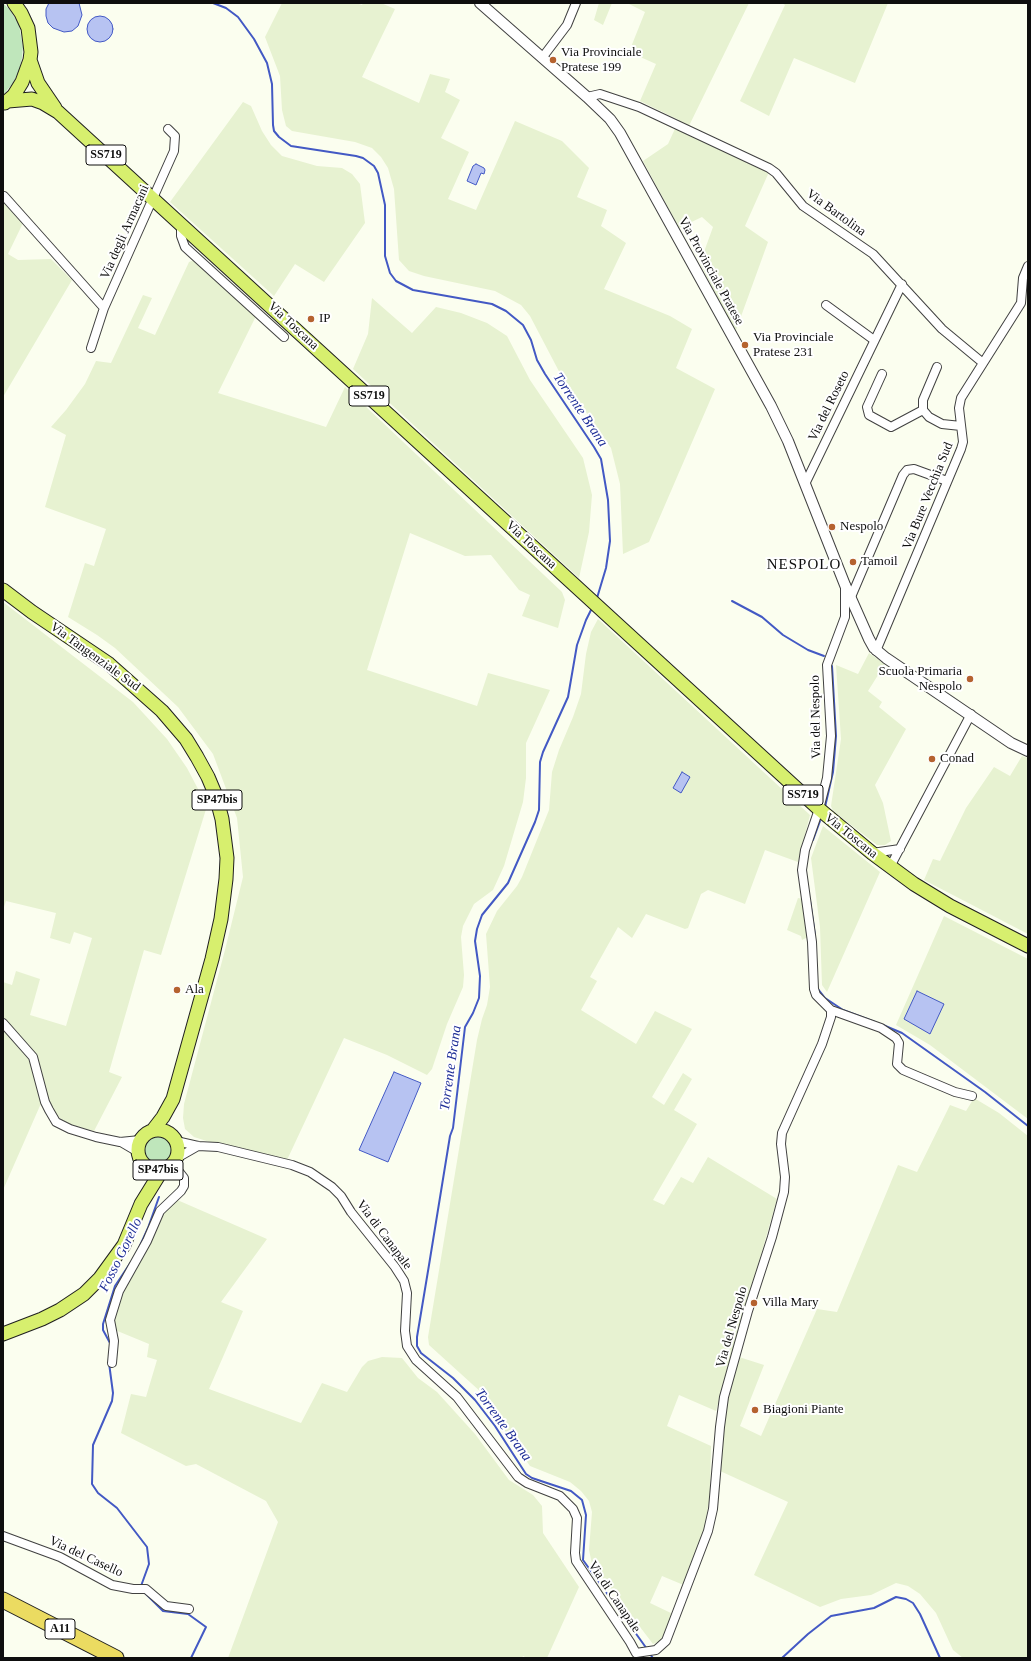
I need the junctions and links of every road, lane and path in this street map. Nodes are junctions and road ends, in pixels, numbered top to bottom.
1 (14, 3) edge
2 (480, 3) edge
3 (576, 3) edge
4 (542, 58) junction
5 (30, 60) junction
6 (587, 97) junction
7 (6, 103) edge
8 (58, 112) junction
9 (168, 129) dead end
10 (4, 196) edge
11 (153, 198) junction
12 (181, 224) junction
13 (1028, 266) edge
14 (902, 284) junction
15 (826, 305) dead end
16 (104, 308) junction
17 (284, 337) dead end
18 (874, 340) junction
19 (91, 348) dead end
20 (983, 363) junction
21 (937, 367) dead end
22 (882, 374) dead end
23 (923, 410) junction
24 (961, 426) junction
25 (948, 481) junction
26 (806, 482) junction
27 (845, 585) junction
28 (3, 590) edge
29 (851, 597) junction
30 (876, 651) junction
31 (971, 714) junction
32 (1028, 751) edge
33 (819, 809) junction
34 (900, 849) junction
35 (872, 853) junction
36 (890, 867) junction
37 (1028, 946) edge
38 (831, 1010) junction
39 (3, 1023) edge
40 (972, 1096) dead end
41 (173, 1099) junction
42 (153, 1130) junction
43 (175, 1139) junction
44 (120, 1142) junction
45 (139, 1146) junction
46 (198, 1146) junction
47 (170, 1164) junction
48 (145, 1165) junction
49 (142, 1204) junction
50 (3, 1334) edge
51 (112, 1364) dead end
52 (3, 1536) edge
53 (3, 1600) edge
54 (189, 1608) dead end
55 (3, 1612) edge
56 (636, 1655) edge
57 (94, 1658) edge
58 (116, 1658) edge

1 - 5 main road, SS719
2 - 4 street, Via Provinciale Pratese
3 - 4 street
4 - 6 street, Via Provinciale Pratese
5 - 7 main road, SS719
5 - 8 main road, Via Toscana / SS719
6 - 14 street, Via Bartolina
6 - 26 street, Via Provinciale Pratese
7 - 8 main road, Via Toscana / SS719
8 - 11 main road, Via Toscana / SS719
9 - 11 street, Via degli Armacani
10 - 16 street
11 - 12 main road, Via Toscana / SS719
11 - 16 street, Via degli Armacani
12 - 17 street
12 - 33 main road, Via Toscana / SS719
13 - 20 street, Via Bure Vecchia Sud
14 - 18 street, Via del Roseto
14 - 20 street, Via Bartolina
15 - 18 street
16 - 19 street, Via degli Armacani
18 - 26 street, Via del Roseto
20 - 24 street, Via Bure Vecchia Sud
21 - 23 street
22 - 23 street
23 - 24 street
24 - 25 street, Via Bure Vecchia Sud
25 - 29 street
25 - 30 street, Via Bure Vecchia Sud
26 - 27 street, Via Provinciale Pratese
27 - 29 street, Via Provinciale Pratese
27 - 33 street, Via del Nespolo
28 - 41 main road, Via Tangenziale Sud / SP47bis
29 - 30 street, Via Provinciale Pratese
30 - 31 street, Via Provinciale Pratese
31 - 32 street, Via Provinciale Pratese
31 - 34 street
33 - 35 main road, Via Toscana / SS719
33 - 38 street, Via del Nespolo
34 - 35 street
34 - 36 street
35 - 36 main road, Via Toscana / SS719
36 - 37 main road, Via Toscana / SS719
38 - 40 street, Via del Nespolo
38 - 56 street, Via del Nespolo
39 - 44 street
41 - 42 main road, Via Tangenziale Sud / SP47bis
41 - 43 main road, Via Tangenziale Sud / SP47bis
42 - 43 main road
42 - 45 main road, Via Tangenziale Sud / SP47bis
43 - 46 street, Via di Canapale
43 - 47 main road, Via Tangenziale Sud / SP47bis
44 - 45 street
44 - 45 street
45 - 48 main road, SP47bis
46 - 47 street
46 - 56 street, Via di Canapale
47 - 48 main road, SP47bis
47 - 49 main road, SP47bis
47 - 51 street
48 - 49 main road, SP47bis
49 - 50 main road, SP47bis
52 - 54 street, Via del Casello
53 - 58 highway, A11
55 - 57 highway, A11

